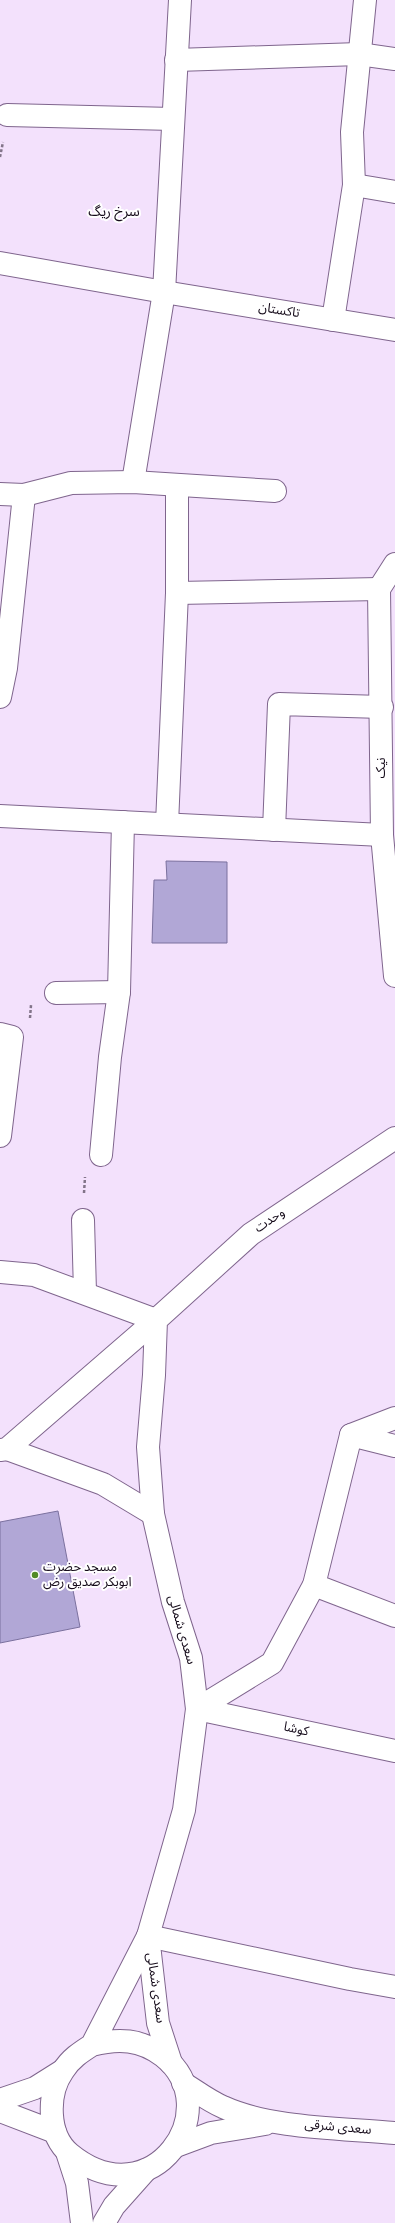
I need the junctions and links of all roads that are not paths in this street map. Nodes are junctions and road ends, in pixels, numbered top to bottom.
1 (180, 0) edge
2 (365, 0) edge
3 (359, 54) junction
4 (395, 59) edge
5 (176, 60) junction
6 (7, 115) dead end
7 (173, 119) junction
8 (354, 185) junction
9 (395, 192) edge
10 (0, 262) edge
11 (164, 292) junction
12 (333, 320) junction
13 (395, 330) edge
14 (133, 482) junction
15 (177, 486) junction
16 (275, 491) dead end
17 (0, 494) edge
18 (24, 495) junction
19 (395, 564) edge
20 (379, 589) junction
21 (177, 593) junction
22 (3, 667) edge
23 (0, 697) edge
24 (382, 708) junction
25 (0, 816) edge
26 (123, 822) junction
27 (167, 824) junction
28 (274, 830) junction
29 (382, 835) junction
30 (395, 976) edge
31 (118, 992) junction
32 (56, 993) road end
33 (6, 1035) edge
34 (0, 1136) edge
35 (395, 1138) edge
36 (101, 1155) road end
37 (83, 1220) road end
38 (0, 1272) edge
39 (85, 1292) junction
40 (156, 1320) junction
41 (395, 1418) edge
42 (352, 1435) junction
43 (395, 1446) edge
44 (3, 1449) edge
45 (153, 1514) junction
46 (314, 1585) junction
47 (395, 1616) edge
48 (197, 1710) junction
49 (395, 1751) edge
50 (148, 1936) junction
51 (395, 1986) edge
52 (92, 2045) junction
53 (171, 2063) junction
54 (62, 2071) junction
55 (184, 2083) junction
56 (0, 2100) edge
57 (0, 2112) edge
58 (280, 2122) junction
59 (55, 2132) junction
60 (395, 2133) edge
61 (176, 2146) junction
62 (68, 2152) junction
63 (146, 2170) junction
64 (82, 2223) edge
65 (104, 2223) edge

1 - 5 street
2 - 3 street
3 - 4 street
3 - 5 street
3 - 8 street
5 - 7 street
6 - 7 street
7 - 11 street
8 - 9 street
8 - 12 street
10 - 11 street, تاکستان
11 - 12 street, تاکستان
11 - 14 street
12 - 13 street, تاکستان
14 - 15 street
14 - 18 street
15 - 16 street
15 - 21 street
17 - 18 street
18 - 22 street
19 - 20 street
20 - 21 street
20 - 24 street, نیک
21 - 27 street
22 - 23 street
24 - 28 street
24 - 29 street, نیک
25 - 26 street
26 - 27 street
26 - 31 street
27 - 28 street
28 - 29 street
29 - 30 street, نیک
31 - 32 street
31 - 36 street
33 - 34 street
35 - 40 street, وحدت
37 - 39 street
38 - 39 street
39 - 40 street
40 - 44 street, وحدت
40 - 45 street, سعدی شمالی
41 - 42 street
42 - 43 street
42 - 46 street
44 - 45 street
45 - 48 street, سعدی شمالی
46 - 47 street
46 - 48 street
48 - 49 street, کوشا
48 - 50 street, سعدی شمالی
50 - 51 street
50 - 52 street, سعدی شمالی
50 - 53 street, سعدی شمالی
52 - 53 street
52 - 54 street
53 - 55 street
54 - 56 street
54 - 59 street
55 - 58 street, سعدی شرقی
55 - 61 street
57 - 59 street
58 - 60 street, سعدی شرقی
58 - 61 street, سعدی شرقی
59 - 62 street
61 - 63 street
62 - 63 street
62 - 64 street
63 - 65 street

